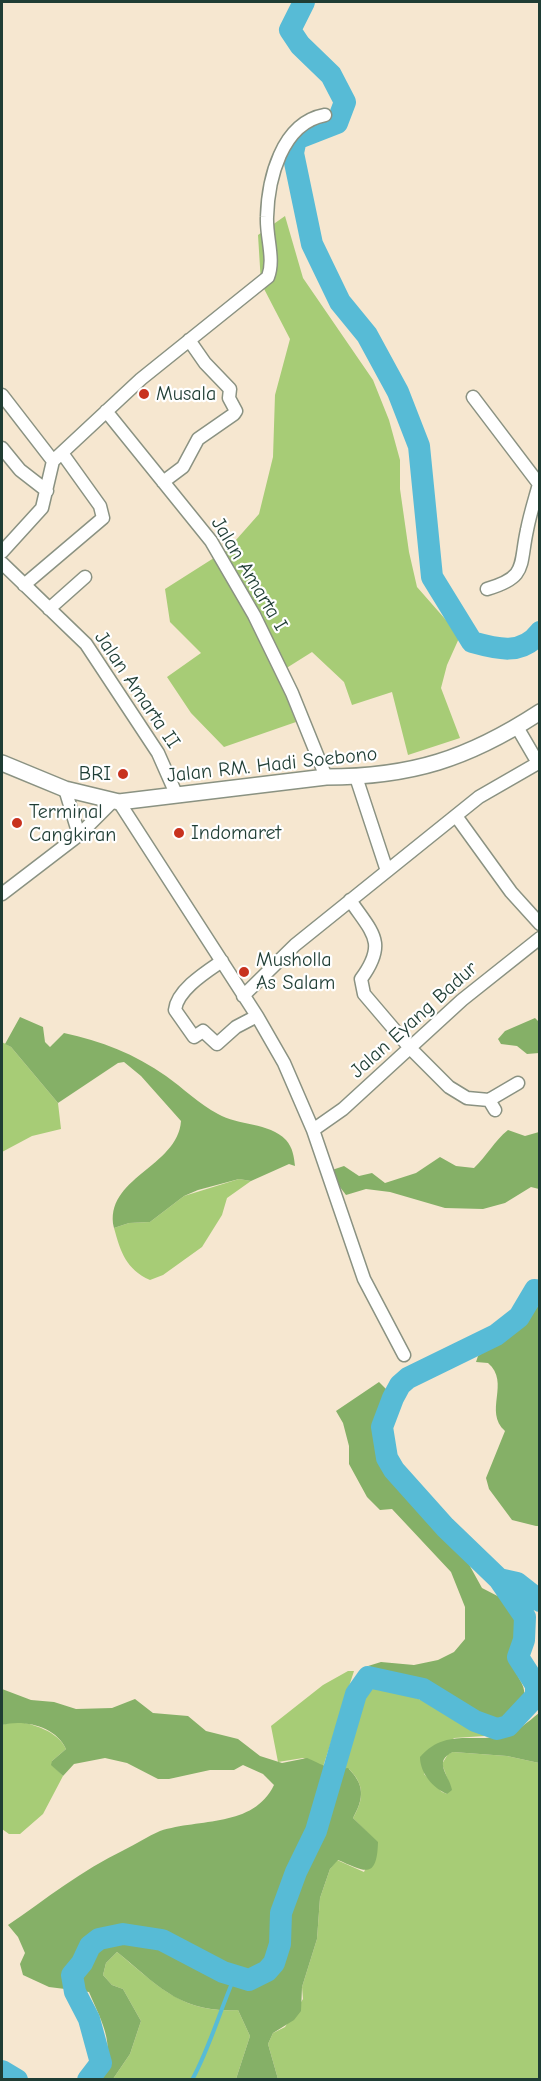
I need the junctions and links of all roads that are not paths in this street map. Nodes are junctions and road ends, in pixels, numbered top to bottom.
1 (325, 115) dead end
2 (189, 340) junction
3 (2, 395) edge
4 (473, 397) dead end
5 (106, 411) junction
6 (2, 448) edge
7 (58, 457) junction
8 (163, 482) junction
9 (539, 484) edge
10 (47, 491) junction
11 (2, 552) edge
12 (2, 563) edge
13 (85, 577) dead end
14 (24, 585) junction
15 (487, 589) dead end
16 (49, 609) junction
17 (540, 712) edge
18 (517, 727) junction
19 (2, 763) edge
20 (539, 763) edge
21 (326, 777) junction
22 (356, 777) junction
23 (65, 789) junction
24 (177, 796) junction
25 (117, 801) junction
26 (456, 816) junction
27 (79, 835) junction
28 (387, 871) junction
29 (2, 894) edge
30 (350, 900) junction
31 (540, 924) edge
32 (540, 938) edge
33 (222, 961) junction
34 (243, 996) junction
35 (257, 1016) junction
36 (410, 1048) junction
37 (518, 1083) dead end
38 (313, 1130) junction
39 (404, 1355) dead end

1 - 2 street
2 - 5 street
2 - 8 street
3 - 7 street
4 - 9 street
5 - 7 street
5 - 8 street, Jalan Amarta I
6 - 10 street
7 - 10 street
7 - 14 street
8 - 21 street, Jalan Amarta I
9 - 15 street
10 - 11 street
12 - 14 street, Jalan Amarta II
13 - 16 street
14 - 16 street, Jalan Amarta II
16 - 24 street, Jalan Amarta II
17 - 18 main road, Jalan RM. Hadi Soebono
18 - 20 street
18 - 22 main road, Jalan RM. Hadi Soebono
19 - 23 main road, Jalan RM. Hadi Soebono
20 - 26 street
21 - 22 main road, Jalan RM. Hadi Soebono
21 - 24 main road, Jalan RM. Hadi Soebono
22 - 28 street
23 - 25 main road, Jalan RM. Hadi Soebono
23 - 27 street
24 - 25 main road, Jalan RM. Hadi Soebono
25 - 27 street
25 - 33 street
26 - 28 street
26 - 31 street
27 - 29 street
28 - 30 street
30 - 34 street
30 - 36 street
32 - 36 street, Jalan Eyang Badur
33 - 34 street
33 - 35 street
34 - 35 street
35 - 38 street
36 - 37 street
36 - 38 street, Jalan Eyang Badur
38 - 39 street

